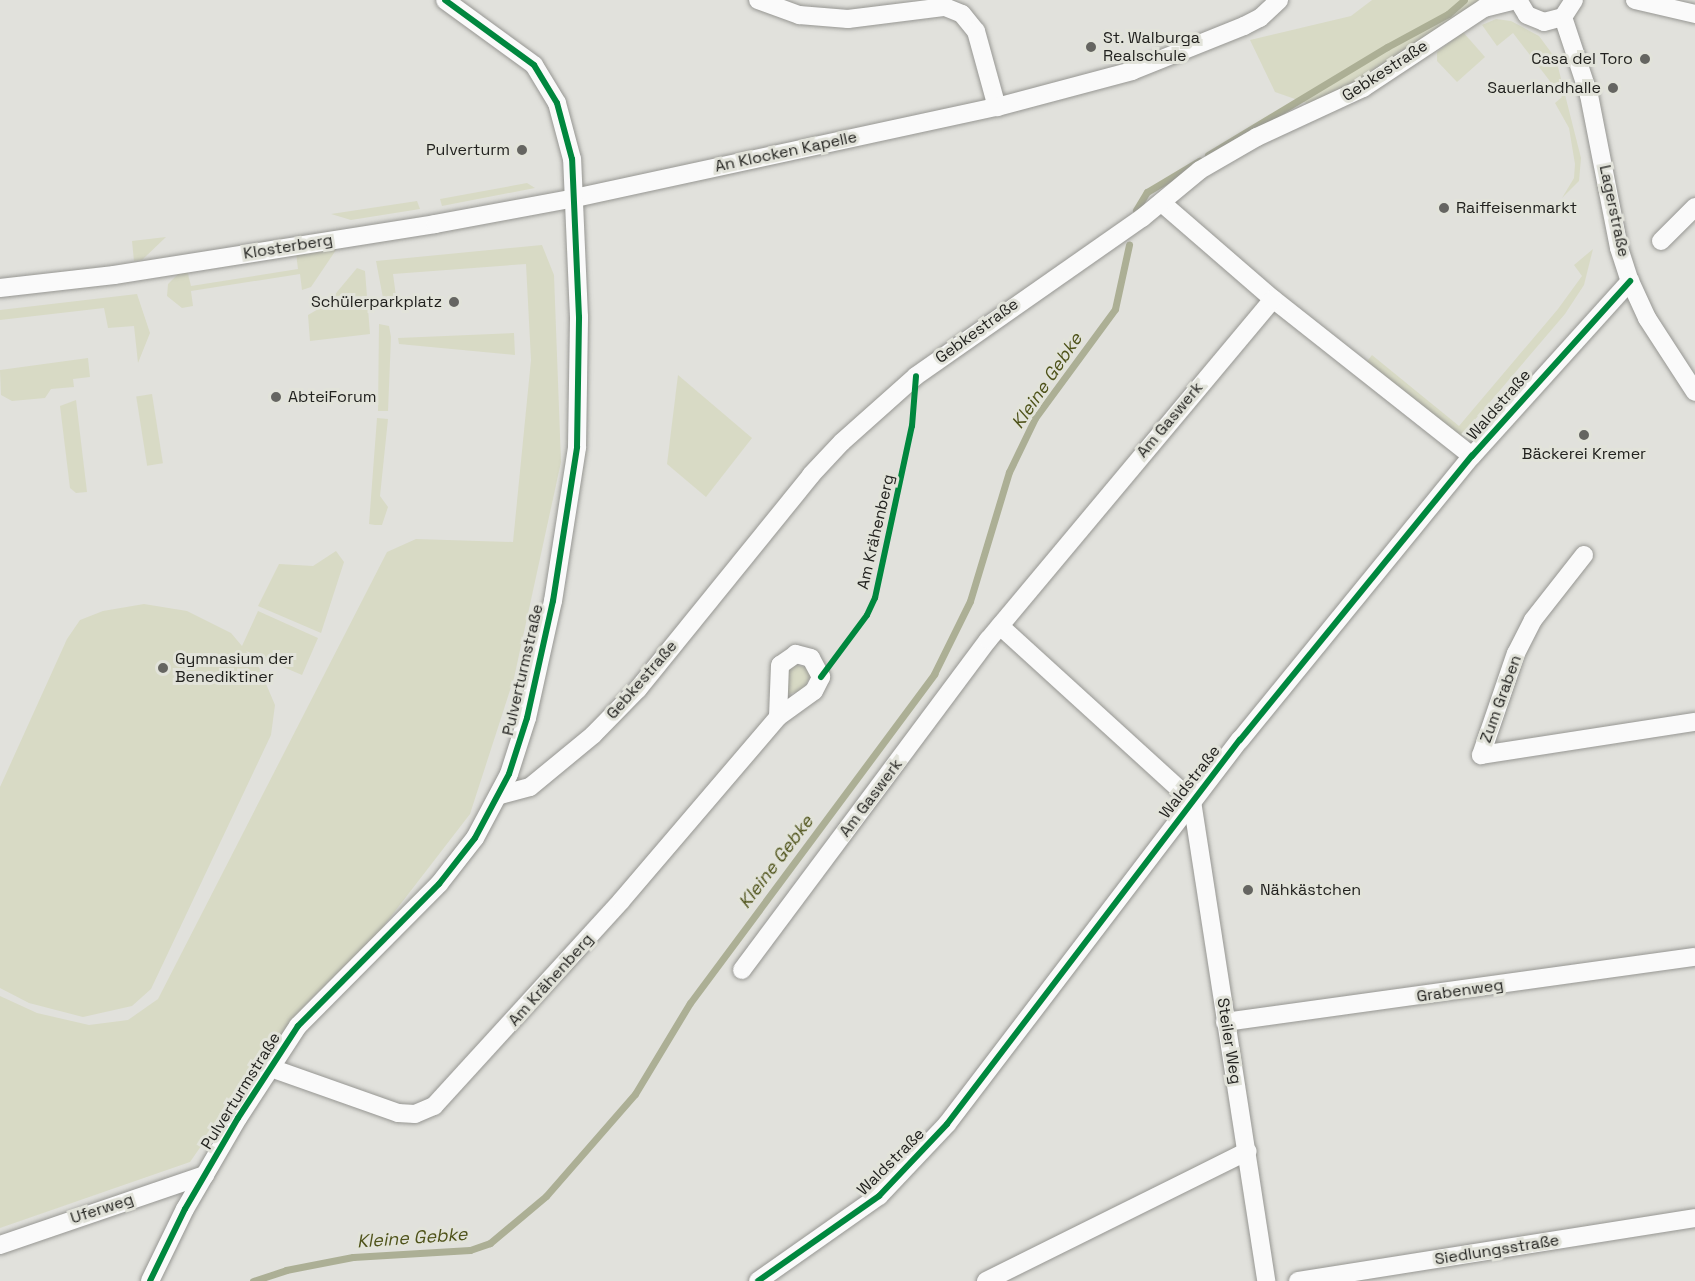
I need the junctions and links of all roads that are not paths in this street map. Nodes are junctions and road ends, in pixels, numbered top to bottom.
1 (445, 0) edge
2 (758, 0) edge
3 (1279, 0) edge
4 (1517, 0) edge
5 (1574, 0) edge
6 (1635, 0) edge
7 (1695, 14) edge
8 (1563, 17) junction
9 (997, 107) junction
10 (575, 198) junction
11 (1162, 203) junction
12 (1695, 207) edge
13 (1661, 241) dead end
14 (1630, 281) junction
15 (0, 288) edge
16 (1273, 299) junction
17 (1695, 392) edge
18 (1472, 456) junction
19 (1584, 555) dead end
20 (1000, 626) junction
21 (778, 717) dead end
22 (1695, 722) edge
23 (500, 795) junction
24 (1192, 801) junction
25 (1695, 957) edge
26 (742, 970) dead end
27 (1225, 1022) junction
28 (268, 1067) junction
29 (1248, 1151) junction
30 (205, 1175) junction
31 (1695, 1218) edge
32 (0, 1245) edge
33 (150, 1281) edge
34 (759, 1281) edge
35 (986, 1281) edge
36 (1266, 1281) edge
37 (1298, 1281) edge

1 - 10 street, Pulverturmstraße
2 - 9 street
3 - 9 street, An Klocken Kapelle
4 - 8 street
4 - 11 street, Gebkestraße
5 - 8 street
6 - 7 street
8 - 14 street, Lagerstraße
9 - 10 street, An Klocken Kapelle
10 - 15 street, Klosterberg
10 - 23 street, Pulverturmstraße
11 - 16 street
11 - 23 street, Gebkestraße
12 - 13 street
14 - 17 street, Lagerstraße
14 - 18 street, Waldstraße
16 - 18 street
16 - 20 street, Am Gaswerk
18 - 24 street, Waldstraße
19 - 22 street, Zum Graben
20 - 24 street
20 - 26 street, Am Gaswerk
21 - 28 street, Am Krähenberg
23 - 28 street, Pulverturmstraße
24 - 27 street, Steiler Weg
24 - 34 street, Waldstraße
25 - 27 street, Grabenweg
27 - 29 street, Steiler Weg
28 - 30 street, Pulverturmstraße
29 - 35 street
29 - 36 street, Steiler Weg
30 - 32 street, Uferweg
30 - 33 street, Pulverturmstraße
31 - 37 street, Siedlungsstraße

